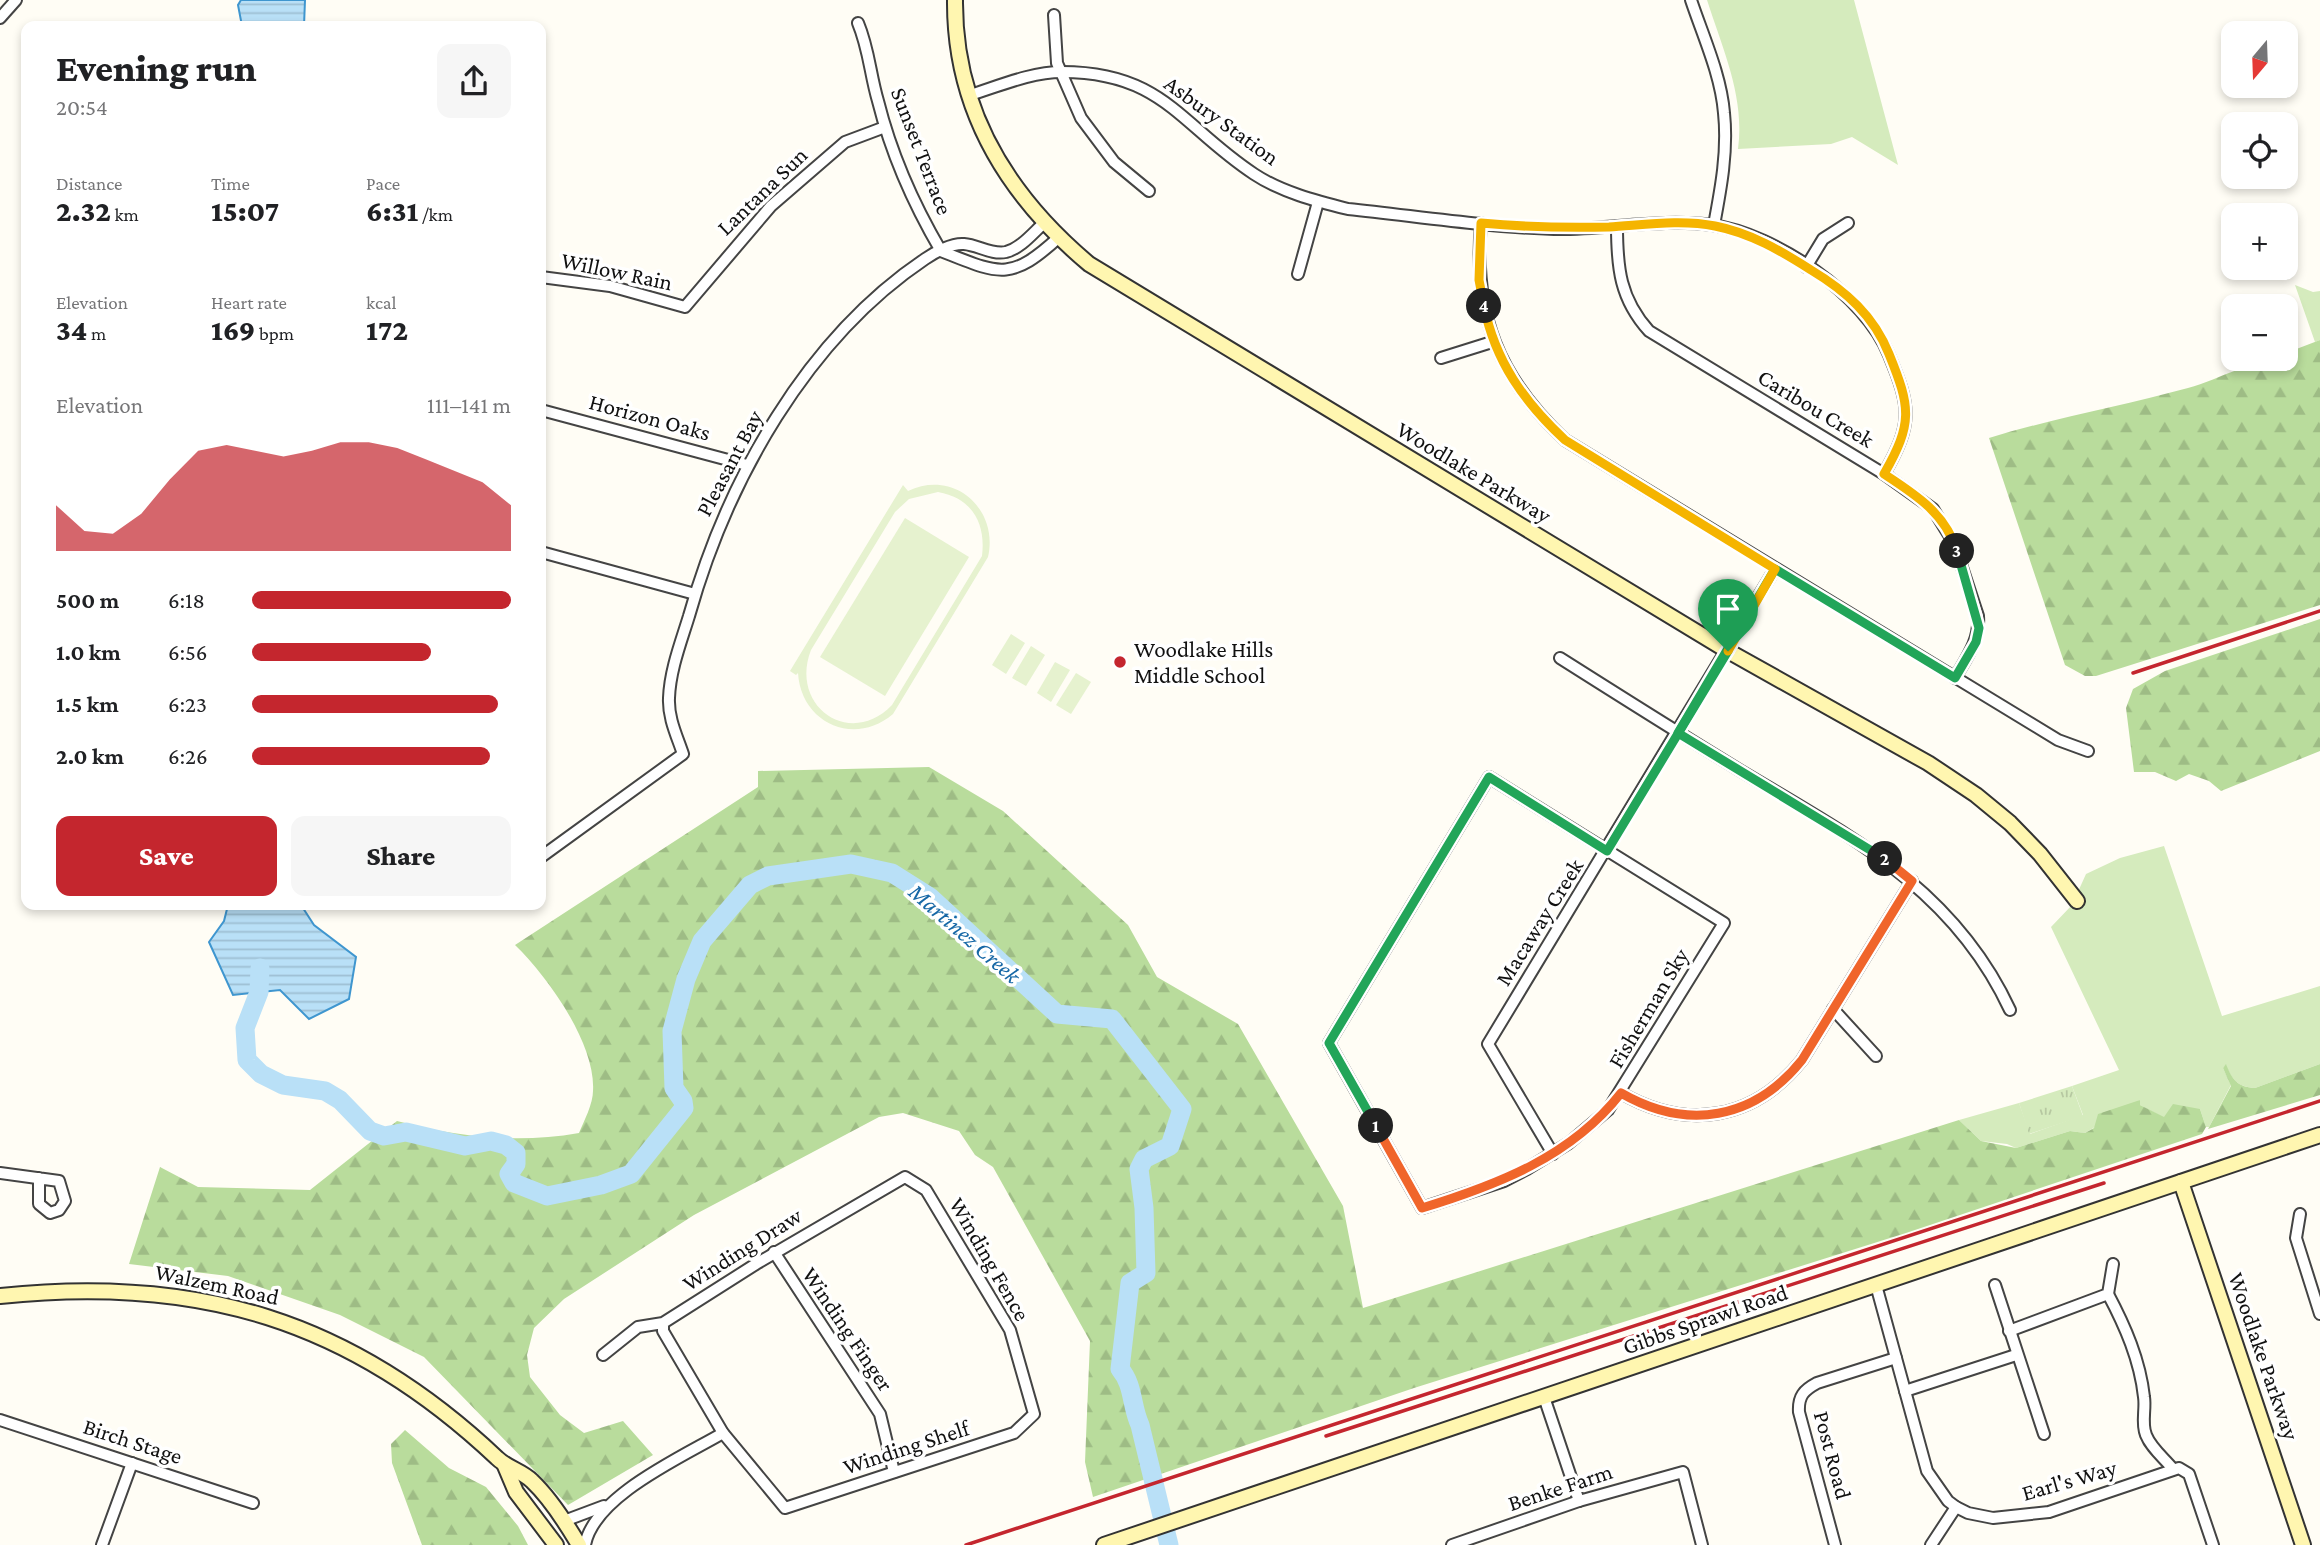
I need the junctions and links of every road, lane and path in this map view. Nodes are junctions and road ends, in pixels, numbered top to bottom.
1 (16, 0) edge
2 (955, 0) edge
3 (1691, 0) edge
4 (1054, 15) dead end
5 (0, 18) edge
6 (858, 23) dead end
7 (1060, 72) junction
8 (970, 95) junction
9 (885, 127) junction
10 (1149, 191) dead end
11 (1318, 202) junction
12 (1044, 223) junction
13 (1481, 223) junction
14 (1848, 223) dead end
15 (1713, 225) junction
16 (1617, 226) junction
17 (1058, 238) junction
18 (941, 251) junction
19 (995, 252) junction
20 (1806, 267) junction
21 (993, 270) junction
22 (1298, 274) dead end
23 (546, 278) edge
24 (685, 307) joint
25 (1492, 342) junction
26 (1441, 358) dead end
27 (546, 411) edge
28 (747, 466) junction
29 (1884, 474) junction
30 (546, 553) edge
31 (1775, 569) junction
32 (695, 594) junction
33 (1728, 651) junction
34 (1560, 658) dead end
35 (1955, 678) junction
36 (1678, 733) junction
37 (2088, 751) dead end
38 (1607, 851) junction
39 (546, 852) edge
40 (1912, 881) junction
41 (2077, 901) dead end
42 (1833, 1009) junction
43 (2010, 1010) dead end
44 (1876, 1056) dead end
45 (1621, 1093) junction
46 (2320, 1135) edge
47 (1553, 1154) junction
48 (0, 1173) edge
49 (905, 1177) joint
50 (39, 1178) dead end
51 (2181, 1182) junction
52 (2300, 1214) dead end
53 (774, 1252) junction
54 (2113, 1264) dead end
55 (1876, 1285) junction
56 (1995, 1285) dead end
57 (2108, 1294) junction
58 (0, 1296) edge
59 (2320, 1314) edge
60 (663, 1323) junction
61 (2009, 1331) junction
62 (603, 1355) dead end
63 (2016, 1355) junction
64 (1896, 1358) junction
65 (1905, 1391) junction
66 (1544, 1397) junction
67 (1034, 1413) joint
68 (0, 1420) edge
69 (723, 1433) junction
70 (2044, 1434) dead end
71 (132, 1463) junction
72 (505, 1466) junction
73 (2173, 1469) junction
74 (894, 1472) junction
75 (1579, 1502) junction
76 (253, 1503) dead end
77 (610, 1504) junction
78 (1956, 1507) junction
79 (564, 1521) junction
80 (102, 1545) edge
81 (556, 1545) edge
82 (582, 1545) edge
83 (1104, 1545) edge
84 (1452, 1545) edge
85 (1702, 1545) edge
86 (1835, 1545) edge
87 (1931, 1545) edge
88 (2213, 1545) edge
89 (2303, 1545) edge

1 - 5 street
2 - 8 main road, Woodlake Parkway
3 - 15 street
4 - 7 street
6 - 9 street, Sunset Terrace
7 - 8 street, Asbury Station
7 - 10 street
7 - 11 street, Asbury Station
8 - 12 main road, Woodlake Parkway
9 - 18 street, Sunset Terrace
9 - 24 street, Lantana Sun
11 - 13 street, Asbury Station
11 - 22 street
12 - 17 main road, Woodlake Parkway
12 - 19 street
13 - 16 street, Asbury Station
13 - 25 street
14 - 20 street
15 - 16 street, Asbury Station
15 - 20 street, Asbury Station
16 - 29 street, Caribou Creek
17 - 21 street
17 - 33 main road, Woodlake Parkway
18 - 19 street, Pleasant Bay
18 - 21 street
18 - 28 street, Pleasant Bay
19 - 21 street
20 - 29 street, Asbury Station
23 - 24 street, Willow Rain
25 - 26 street
25 - 31 street
27 - 28 street, Horizon Oaks
28 - 32 street, Pleasant Bay
29 - 35 street, Caribou Creek
30 - 32 street
31 - 33 street, Macaway Creek
31 - 35 street
32 - 39 street, Pleasant Bay
33 - 36 street, Macaway Creek
33 - 41 main road, Woodlake Parkway
34 - 36 street
35 - 37 street
36 - 38 street, Macaway Creek
36 - 40 street
38 - 45 street, Fisherman Sky
38 - 47 street, Macaway Creek
38 - 47 street, Fisherman Sky
40 - 42 street
40 - 43 street
42 - 44 street
42 - 45 street
45 - 47 street, Fisherman Sky
46 - 51 main road, Gibbs Sprawl Road
48 - 50 street
49 - 53 street, Winding Draw
49 - 67 street, Winding Fence
51 - 55 main road, Gibbs Sprawl Road
51 - 89 main road, Woodlake Parkway
52 - 59 street
53 - 60 street, Winding Draw
53 - 74 street, Winding Finger
54 - 57 street
55 - 64 street
55 - 66 main road, Gibbs Sprawl Road
56 - 61 street
57 - 61 street
57 - 73 street
58 - 72 main road, Walzem Road
60 - 62 street, Winding Draw
60 - 69 street
61 - 63 street
63 - 65 street
63 - 70 street
64 - 65 street
64 - 86 street, Post Road
65 - 78 street
66 - 75 street
66 - 83 main road, Gibbs Sprawl Road
67 - 74 street, Winding Shelf
68 - 71 street, Birch Stage
69 - 74 street, Winding Shelf
69 - 77 street
71 - 76 street, Birch Stage
71 - 80 street
72 - 79 main road, Walzem Road
72 - 81 main road, Walzem Road
73 - 78 street, Earl's Way
73 - 88 street
75 - 84 street, Benke Farm
75 - 85 street, Benke Farm
77 - 79 street
77 - 82 street
78 - 87 street
79 - 82 main road, Walzem Road

